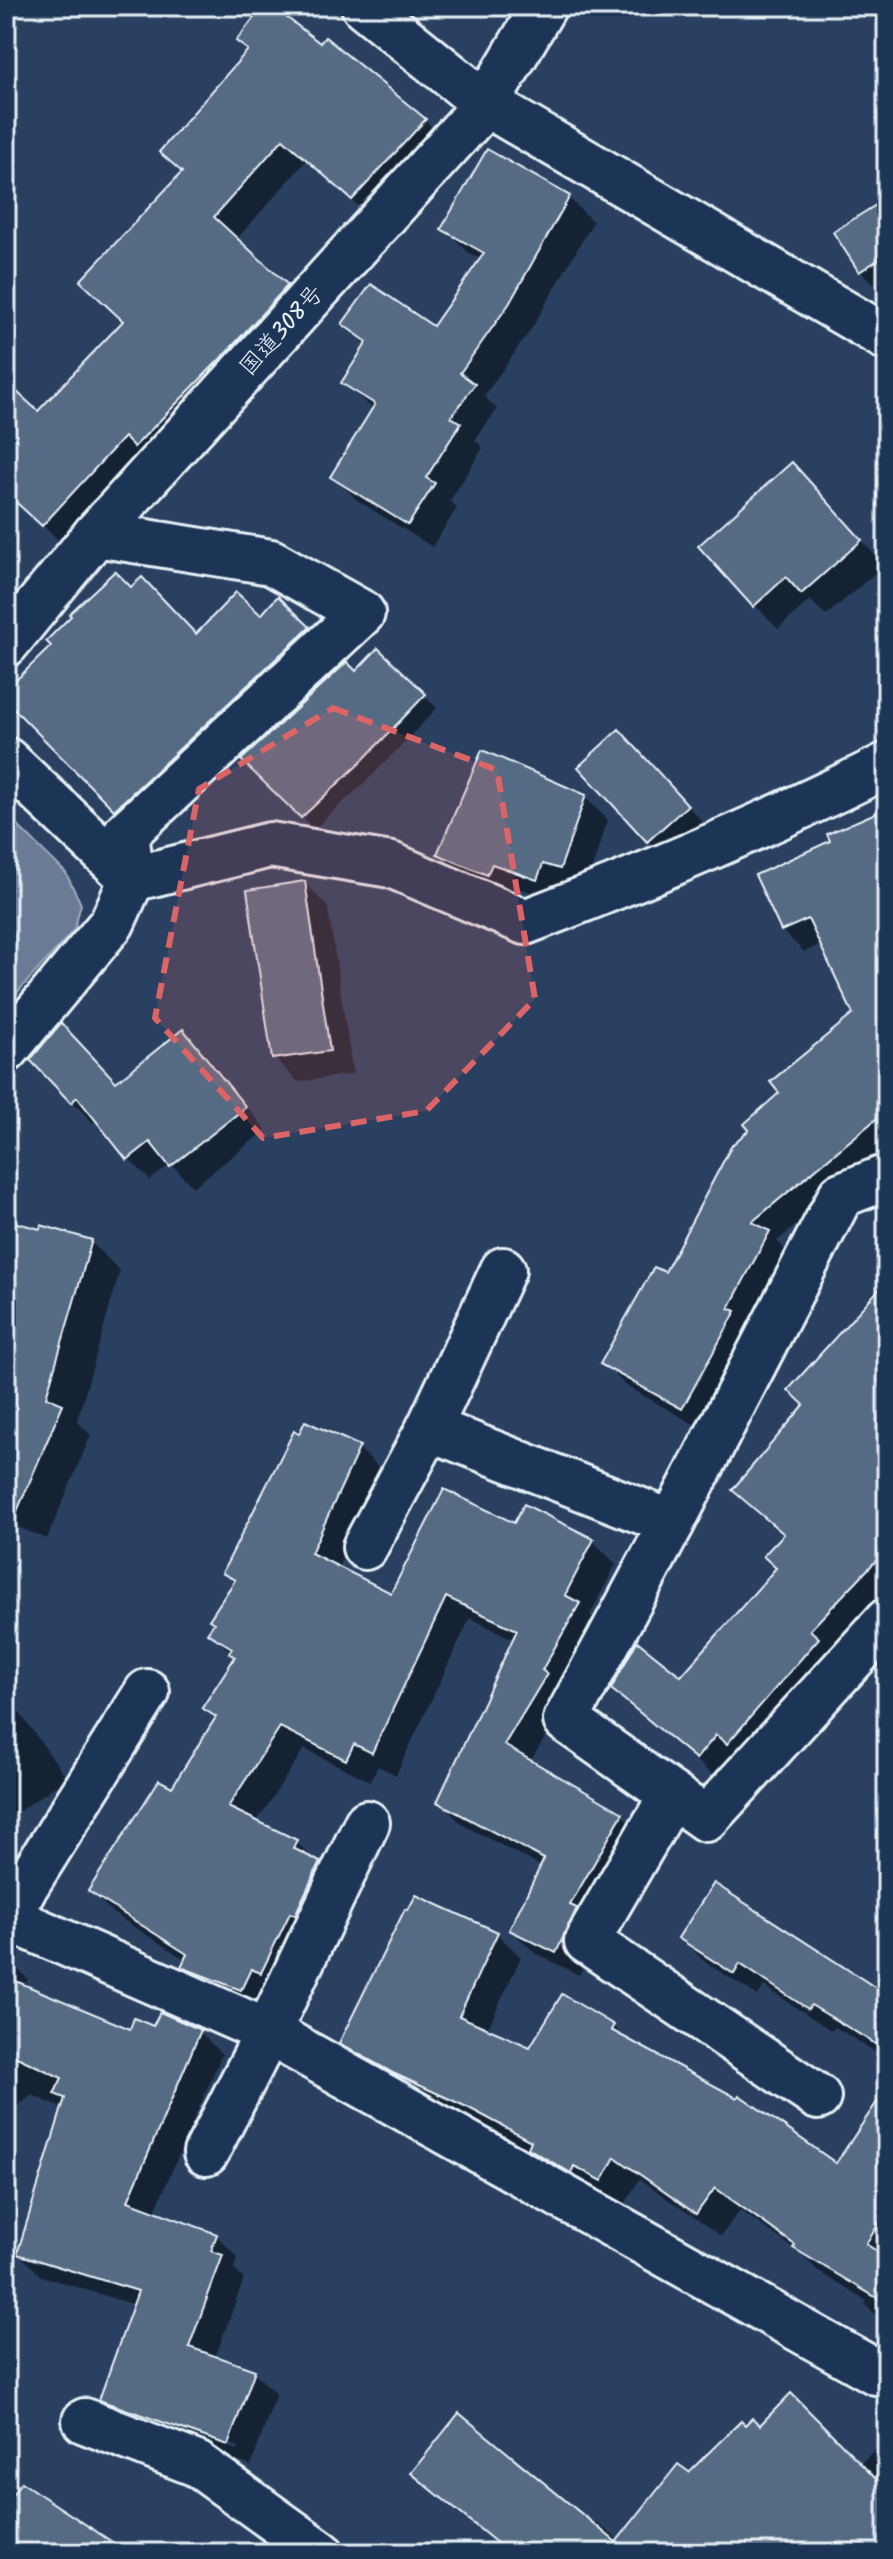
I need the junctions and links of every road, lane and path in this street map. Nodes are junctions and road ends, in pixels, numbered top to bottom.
1 (364, 6) edge
2 (544, 6) edge
3 (486, 104) junction
4 (887, 338) edge
5 (96, 534) junction
6 (6, 644) edge
7 (6, 760) edge
8 (887, 765) edge
9 (132, 879) junction
10 (6, 1050) edge
11 (887, 1177) edge
12 (503, 1270) dead end
13 (429, 1428) junction
14 (672, 1523) junction
15 (365, 1547) dead end
16 (887, 1621) edge
17 (147, 1692) dead end
18 (672, 1795) junction
19 (367, 1823) dead end
20 (268, 2032) junction
21 (818, 2097) dead end
22 (206, 2153) dead end
23 (887, 2373) edge
24 (85, 2421) dead end
25 (321, 2553) edge

1 - 3 main road
2 - 3 main road, 国道308号
3 - 4 main road
3 - 5 main road, 国道308号
5 - 6 main road, 国道308号
5 - 9 main road
7 - 9 main road
8 - 9 main road
9 - 10 main road
11 - 14 main road
12 - 13 main road
13 - 14 main road
13 - 15 main road
14 - 18 main road
16 - 18 main road
17 - 20 main road
18 - 21 main road
19 - 20 main road
20 - 22 main road
20 - 23 main road
24 - 25 main road

